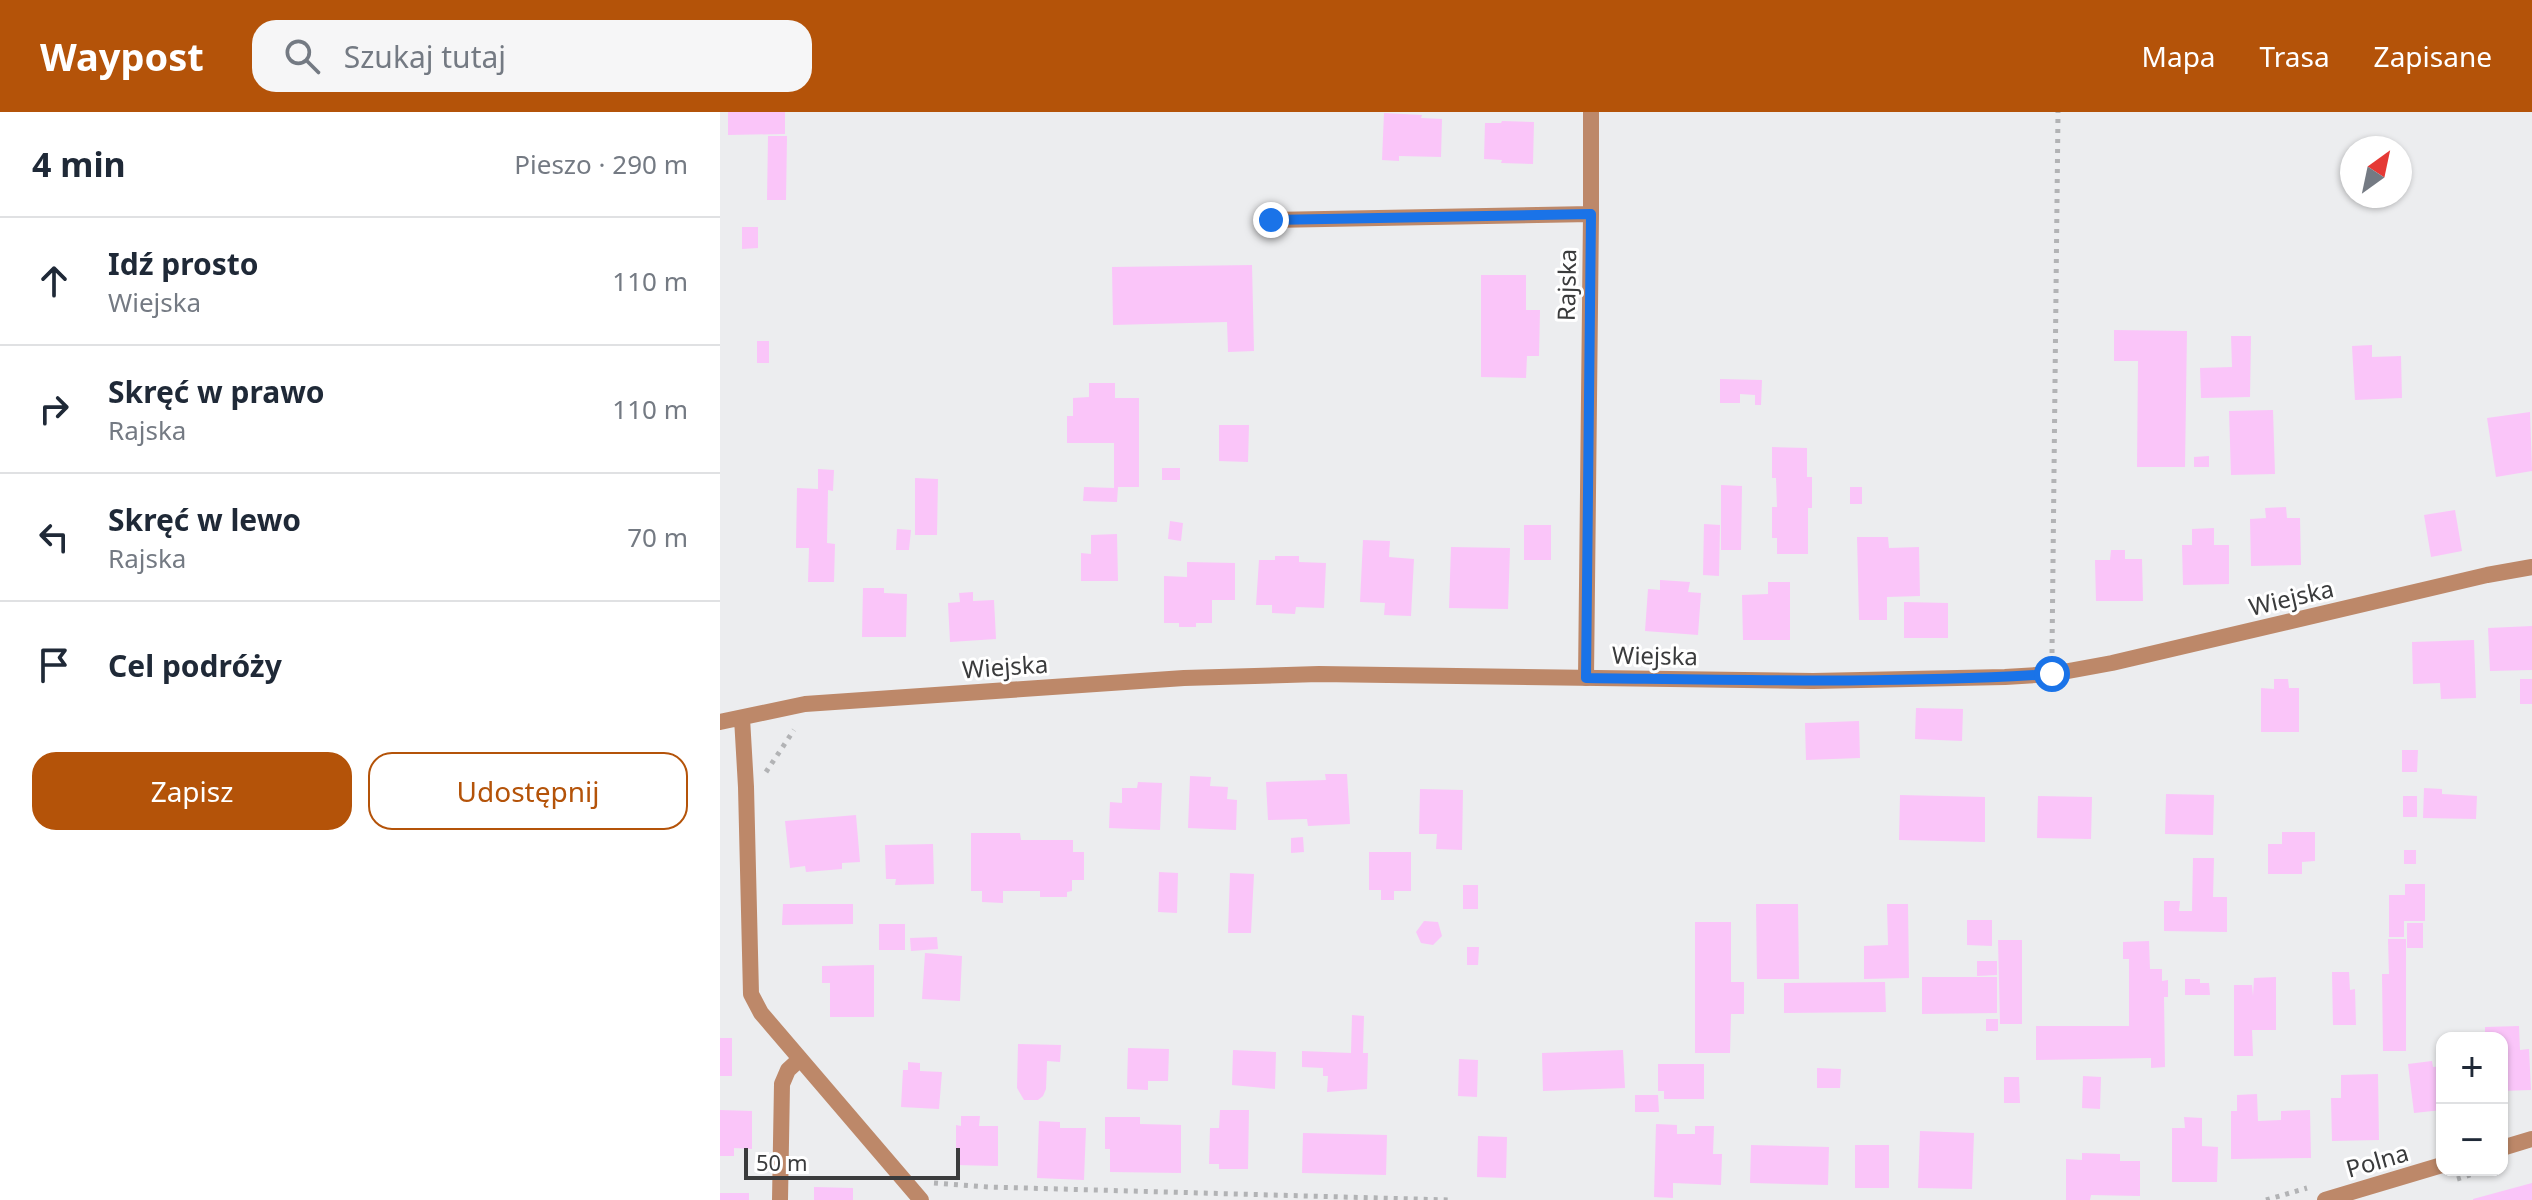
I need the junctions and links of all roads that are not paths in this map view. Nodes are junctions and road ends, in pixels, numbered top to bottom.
1 (1591, 112) edge
2 (1591, 214) junction
3 (1271, 220) dead end
4 (2532, 567) edge
5 (1586, 678) junction
6 (742, 718) junction
7 (720, 722) edge
8 (800, 1059) junction
9 (2532, 1139) edge
10 (2508, 1146) edge
11 (2436, 1167) edge
12 (780, 1200) edge
13 (921, 1200) edge
14 (2325, 1200) edge

1 - 2 street
2 - 3 street, Rajska
2 - 5 street, Rajska
4 - 5 street, Wiejska
5 - 6 street, Wiejska
6 - 7 street, Wiejska
6 - 8 street
8 - 12 street
8 - 13 street
9 - 10 street
11 - 14 street, Polna

